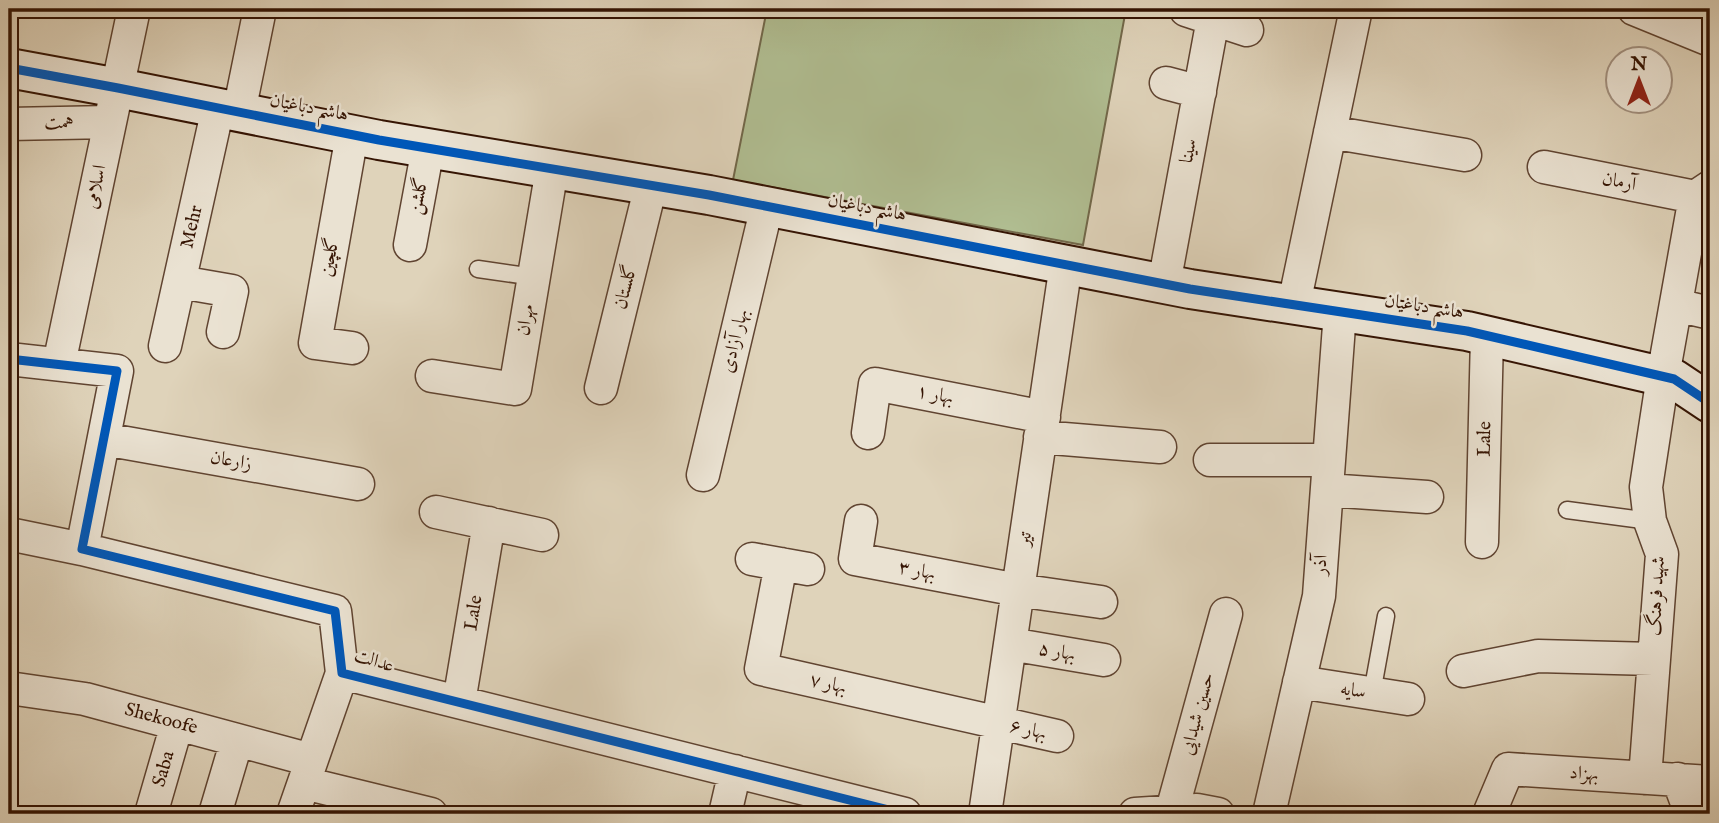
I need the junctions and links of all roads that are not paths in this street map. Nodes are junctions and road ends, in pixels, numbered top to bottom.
1 (134, 9) edge
2 (260, 9) edge
3 (1356, 9) edge
4 (1634, 9) edge
5 (1200, 15) edge
6 (1247, 30) dead end
7 (1710, 40) edge
8 (9, 68) edge
9 (1166, 83) dead end
10 (1200, 92) junction
11 (114, 105) junction
12 (229, 110) junction
13 (9, 124) edge
14 (1330, 132) junction
15 (352, 135) junction
16 (428, 148) junction
17 (1465, 155) dead end
18 (1544, 167) dead end
19 (552, 169) junction
20 (650, 185) junction
21 (1703, 192) edge
22 (767, 206) junction
23 (410, 244) dead end
24 (1066, 264) junction
25 (478, 269) dead end
26 (534, 277) junction
27 (180, 282) junction
28 (1164, 284) junction
29 (1294, 304) junction
30 (1676, 305) junction
31 (1340, 312) junction
32 (1710, 313) edge
33 (223, 331) dead end
34 (1487, 336) junction
35 (165, 346) dead end
36 (352, 348) dead end
37 (9, 359) edge
38 (59, 364) junction
39 (432, 376) dead end
40 (1663, 376) junction
41 (601, 388) dead end
42 (1710, 403) edge
43 (1042, 427) junction
44 (868, 433) dead end
45 (104, 439) junction
46 (1160, 447) dead end
47 (1210, 460) dead end
48 (703, 475) dead end
49 (1328, 475) junction
50 (358, 484) dead end
51 (1427, 497) dead end
52 (1567, 510) dead end
53 (436, 512) dead end
54 (861, 521) dead end
55 (1650, 521) junction
56 (489, 523) junction
57 (9, 534) edge
58 (542, 535) dead end
59 (1482, 542) dead end
60 (82, 549) junction
61 (780, 564) dead end
62 (1018, 590) junction
63 (1101, 602) dead end
64 (1226, 614) dead end
65 (1386, 616) dead end
66 (1010, 644) junction
67 (1653, 659) junction
68 (1104, 660) dead end
69 (1463, 671) dead end
70 (342, 673) junction
71 (1299, 682) junction
72 (9, 688) edge
73 (1372, 694) junction
74 (1408, 699) dead end
75 (459, 702) junction
76 (177, 723) junction
77 (998, 723) junction
78 (1057, 736) dead end
79 (237, 740) junction
80 (308, 771) junction
81 (735, 771) junction
82 (1645, 778) junction
83 (1678, 779) junction
84 (1710, 782) edge
85 (1171, 813) edge
86 (150, 814) edge
87 (215, 814) edge
88 (293, 814) edge
89 (430, 814) edge
90 (724, 814) edge
91 (905, 814) edge
92 (985, 814) edge
93 (1135, 814) edge
94 (1219, 814) edge
95 (1269, 814) edge
96 (1489, 814) edge
97 (1692, 814) edge

1 - 11 street, اسلامی
2 - 12 street, Mehr
3 - 14 street
4 - 7 street
5 - 6 street
5 - 10 street, سینا
8 - 11 street, هاشم دباغیان
9 - 10 street
10 - 28 street, سینا
11 - 12 street, هاشم دباغیان
11 - 13 street, همت
11 - 38 street, اسلامی
12 - 15 street, هاشم دباغیان
12 - 27 street, Mehr
14 - 17 street
14 - 29 street
15 - 16 street, هاشم دباغیان
15 - 36 street, گلچین
16 - 19 street, هاشم دباغیان
16 - 23 street, گلشن
18 - 21 street, آرمان
19 - 20 street, هاشم دباغیان
19 - 26 street, مهران
20 - 22 street, هاشم دباغیان
20 - 41 street, گلستان
21 - 30 street, شهید فرهنگ
22 - 24 street, هاشم دباغیان
22 - 48 street, بهار آزادی
24 - 28 street, هاشم دباغیان
24 - 43 street, تیر
25 - 26 lane
26 - 39 street, مهران
27 - 33 street
27 - 35 street, Mehr
28 - 29 street, هاشم دباغیان
29 - 31 street, هاشم دباغیان
30 - 32 street
30 - 40 street, شهید فرهنگ
31 - 34 street, هاشم دباغیان
31 - 49 street, آذر
34 - 40 street, هاشم دباغیان
34 - 59 street, Lale
37 - 38 street
38 - 45 street
40 - 42 street, هاشم دباغیان
40 - 55 street, شهید فرهنگ
43 - 44 street, بهار ۱
43 - 46 street
43 - 62 street, تیر
45 - 50 street, زارعان
45 - 60 street
47 - 49 street
49 - 51 street
49 - 71 street, آذر
52 - 55 lane
53 - 56 street
54 - 62 street, بهار ۳
55 - 67 street, شهید فرهنگ
56 - 58 street
56 - 75 street, Lale
57 - 60 street
60 - 70 street, عدالت
61 - 77 street, بهار ۷
62 - 63 street
62 - 66 street, تیر
64 - 85 street, حسین شیدایی
65 - 73 lane
66 - 68 street, بهار ۵
66 - 77 street, تیر
67 - 69 street
67 - 82 street, شهید فرهنگ
70 - 75 street, عدالت
70 - 80 street
71 - 73 street, سایه
71 - 95 street, آذر
72 - 76 street, Shekoofe
73 - 74 street, سایه
75 - 81 street, عدالت
76 - 79 street, Shekoofe
76 - 86 street, Saba
77 - 78 street, بهار ۶
77 - 92 street, تیر
79 - 80 street, Shekoofe
79 - 87 street
80 - 88 street
80 - 89 street, Shekoofe
81 - 90 street
81 - 91 street, عدالت
82 - 83 street, بهزاد
82 - 96 street, بهزاد
83 - 84 street, بهزاد
83 - 97 street
85 - 93 street
85 - 94 street

